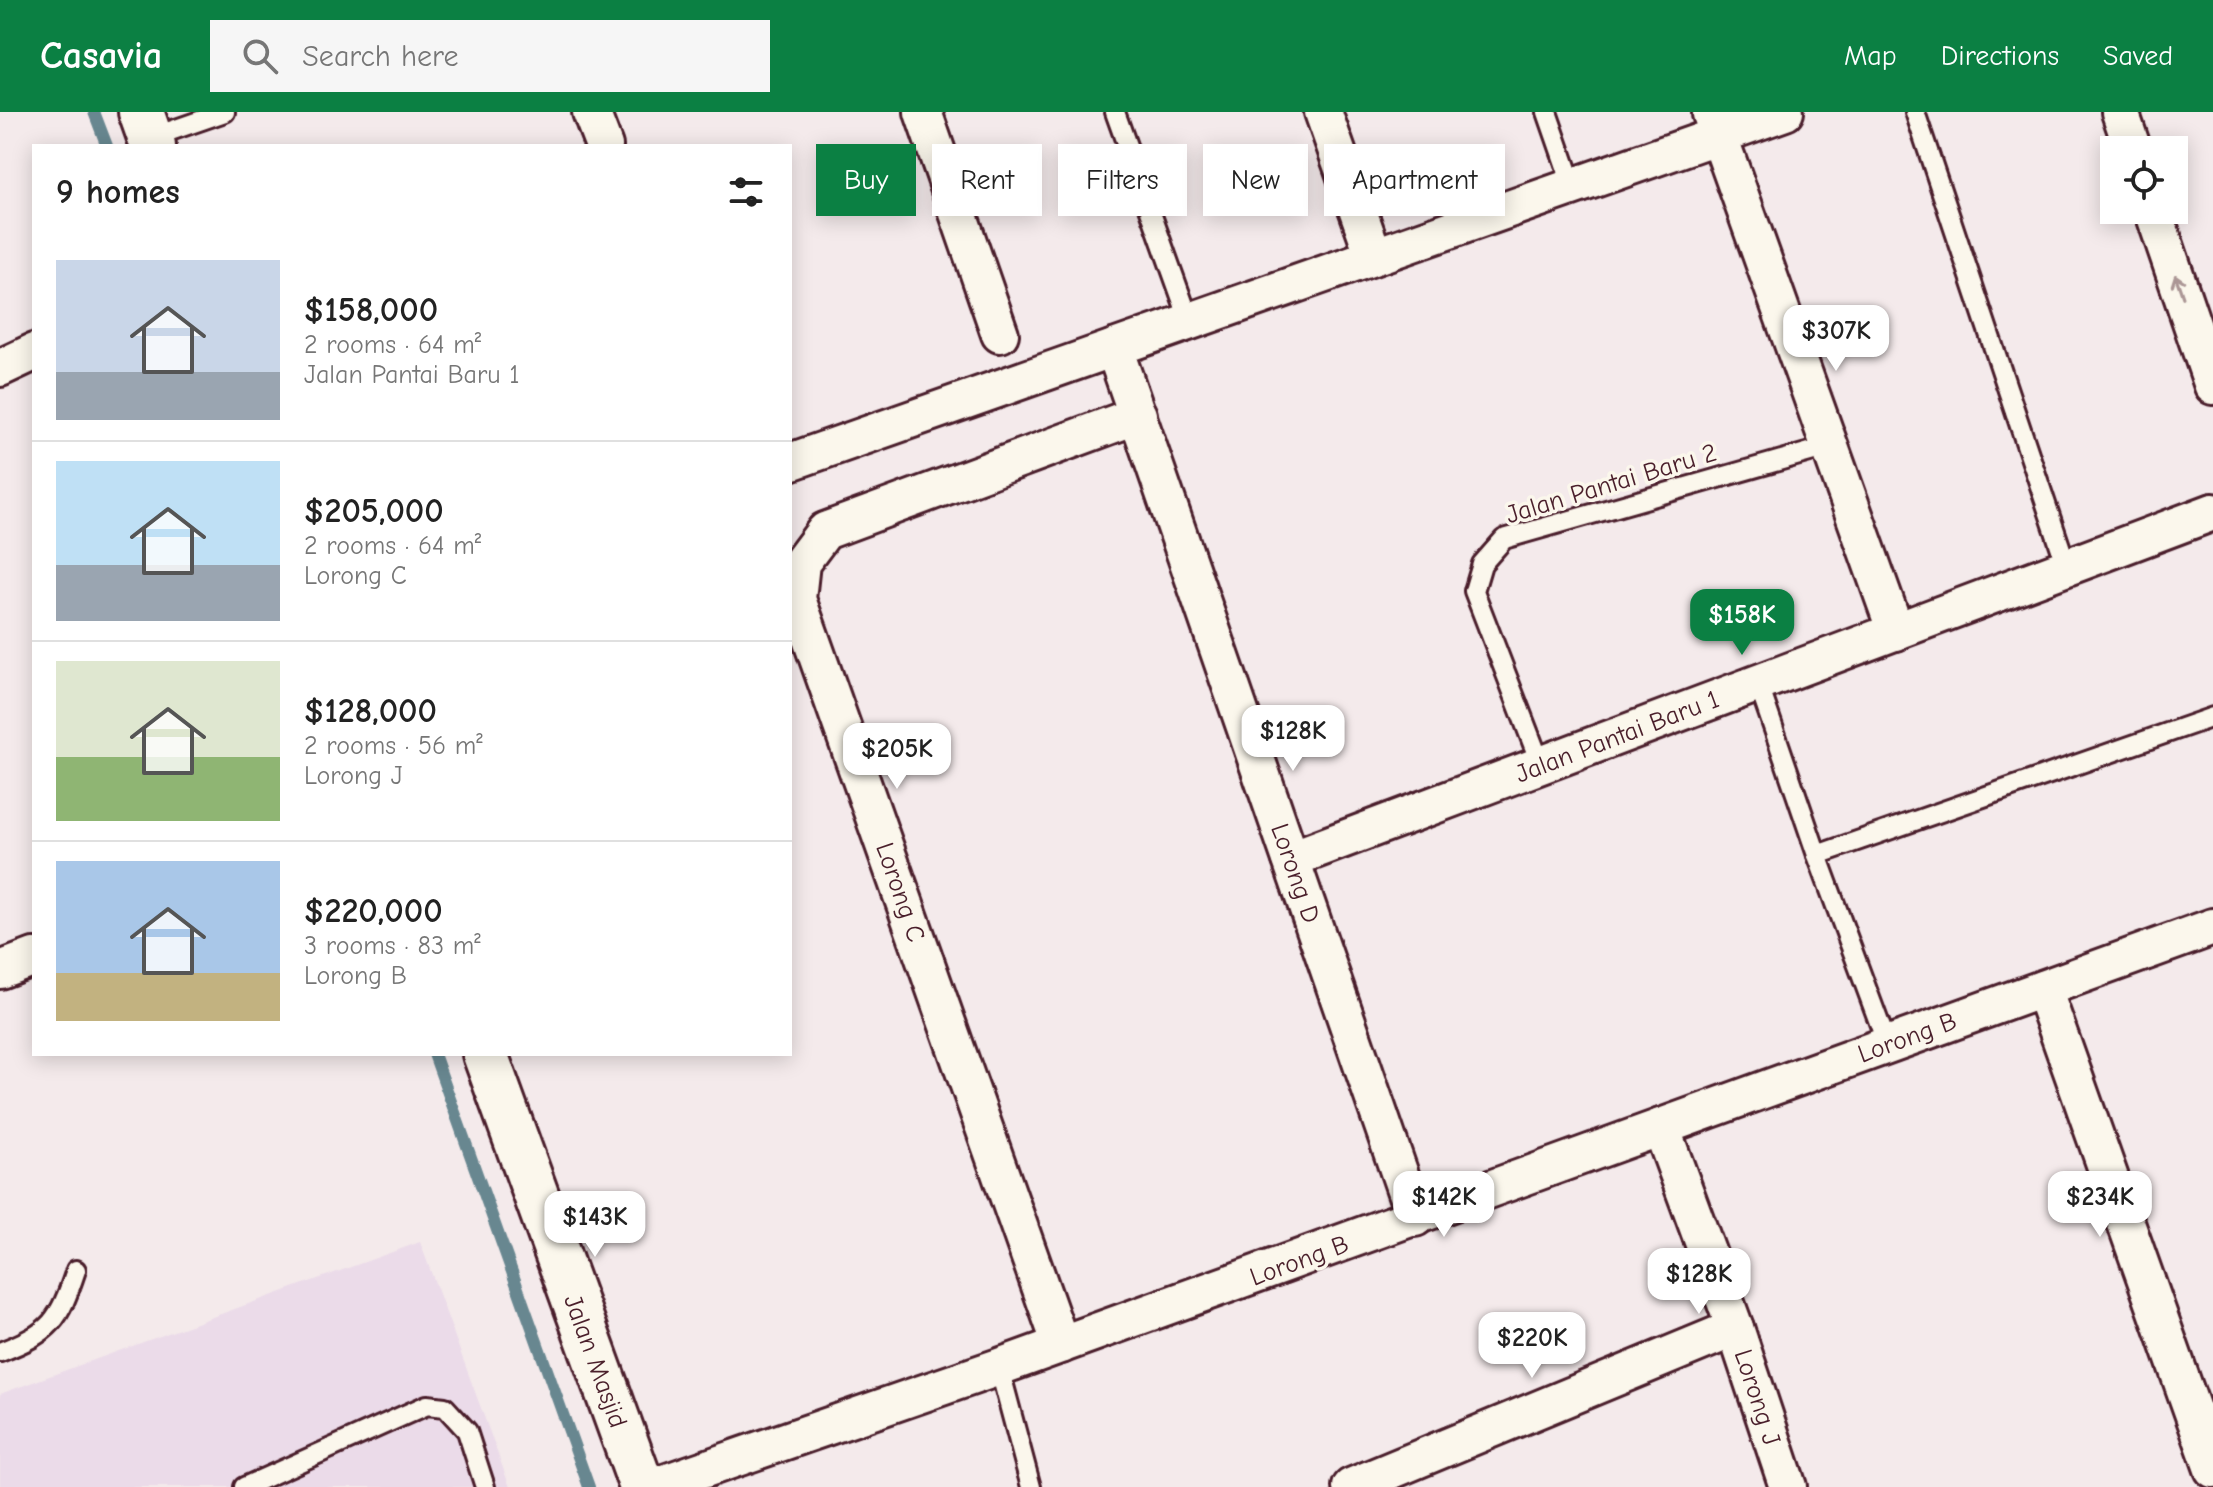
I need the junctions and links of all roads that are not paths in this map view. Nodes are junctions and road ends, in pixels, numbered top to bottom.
1 (591, 112) edge
2 (923, 112) edge
3 (1115, 112) edge
4 (1323, 112) edge
5 (1547, 112) edge
6 (1785, 112) edge
7 (1915, 112) edge
8 (2120, 112) edge
9 (218, 113) edge
10 (1715, 124) edge
11 (148, 132) edge
12 (2128, 136) edge
13 (603, 144) edge
14 (1573, 187) junction
15 (2158, 224) edge
16 (1374, 256) junction
17 (1190, 322) junction
18 (1000, 334) dead end
19 (1114, 348) junction
20 (32, 353) edge
21 (0, 368) edge
22 (2213, 386) edge
23 (1138, 415) junction
24 (1831, 446) junction
25 (792, 461) edge
26 (2213, 512) edge
27 (2067, 567) junction
28 (1896, 632) junction
29 (1758, 683) junction
30 (2213, 717) edge
31 (1541, 765) junction
32 (1817, 855) junction
33 (1291, 859) junction
34 (2213, 927) edge
35 (32, 958) edge
36 (0, 970) edge
37 (2043, 989) junction
38 (1887, 1044) junction
39 (486, 1056) edge
40 (1661, 1127) junction
41 (1415, 1218) junction
42 (76, 1270) dead end
43 (1735, 1328) junction
44 (1061, 1345) junction
45 (0, 1352) edge
46 (999, 1367) junction
47 (2213, 1469) edge
48 (244, 1487) edge
49 (485, 1487) edge
50 (642, 1487) edge
51 (653, 1487) edge
52 (1031, 1487) edge
53 (1351, 1487) edge
54 (1788, 1487) edge

1 - 13 street
2 - 18 street
3 - 17 lane
4 - 16 street
5 - 14 lane
6 - 10 street
7 - 27 lane
8 - 12 street
9 - 11 lane
10 - 14 street
10 - 24 street
14 - 16 street
22 -> 15 street
16 - 17 street
17 - 19 street
19 - 23 street, Lorong D
19 - 25 street
20 - 21 street
23 - 33 street, Lorong D
23 - 44 street, Lorong C
24 - 28 street
24 - 31 lane, Jalan Pantai Baru 2
26 - 27 street, Jalan Pantai Baru 1
27 - 28 street, Jalan Pantai Baru 1
28 - 29 street, Jalan Pantai Baru 1
29 - 31 street, Jalan Pantai Baru 1
29 - 32 lane
30 - 32 lane
31 - 33 street, Jalan Pantai Baru 1
32 - 38 lane
33 - 41 street, Lorong D
34 - 37 street, Lorong B
35 - 36 street
37 - 38 street, Lorong B
37 - 47 street
38 - 40 street, Lorong B
39 - 50 street, Jalan Masjid
40 - 41 street, Lorong B
40 - 43 street, Lorong J
41 - 44 street, Lorong B
42 - 45 lane
43 - 53 street
43 - 54 street, Lorong J
44 - 46 street, Lorong B
46 - 51 street, Lorong B
46 - 52 lane
48 - 49 lane

